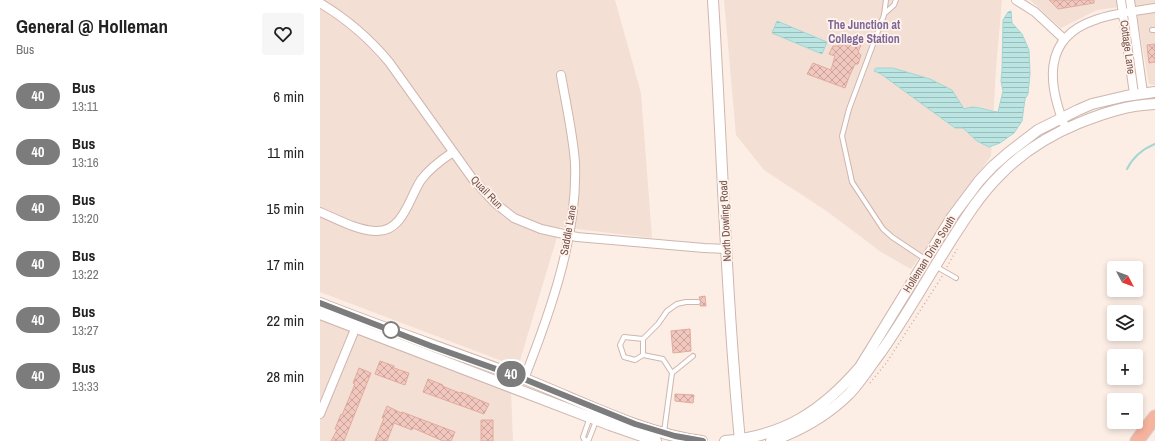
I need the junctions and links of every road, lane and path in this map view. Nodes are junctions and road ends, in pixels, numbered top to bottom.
1 (713, 0) edge
2 (886, 0) edge
3 (896, 0) edge
4 (1016, 0) edge
5 (1121, 0) edge
6 (1130, 0) edge
7 (320, 2) edge
8 (1155, 8) edge
9 (1132, 12) junction
10 (1123, 14) junction
11 (884, 15) junction
12 (1064, 39) junction
13 (561, 76) dead end
14 (1155, 92) edge
15 (1139, 94) junction
16 (1155, 104) edge
17 (1061, 118) junction
18 (1066, 129) junction
19 (453, 152) junction
20 (320, 212) edge
21 (569, 236) junction
22 (959, 245) dead end
23 (727, 248) junction
24 (926, 260) junction
25 (935, 266) junction
26 (945, 272) junction
27 (956, 278) dead end
28 (698, 302) dead end
29 (320, 304) edge
30 (320, 314) edge
31 (359, 318) junction
32 (356, 328) junction
33 (643, 339) junction
34 (643, 355) junction
35 (693, 356) dead end
36 (672, 373) junction
37 (524, 379) junction
38 (868, 385) dead end
39 (322, 405) edge
40 (320, 414) edge
41 (1155, 417) edge
42 (593, 418) junction
43 (664, 434) junction
44 (740, 440) edge
45 (585, 441) edge
46 (656, 441) edge
47 (702, 441) edge
48 (725, 441) edge
49 (771, 441) edge
50 (1137, 441) edge

1 - 23 street, North Dowling Road
2 - 11 lane
3 - 11 lane
4 - 12 street
5 - 10 street, Cottage Lane
6 - 9 street, Cottage Lane
7 - 19 street, Quail Run
8 - 9 street
9 - 10 street
9 - 15 street, Cottage Lane
10 - 12 street
10 - 15 street, Cottage Lane
11 - 24 lane
12 - 17 street
13 - 21 street, Saddle Lane
14 - 15 street, Holleman Drive South
15 - 17 street, Holleman Drive South
16 - 18 street, Holleman Drive South
17 - 18 street
17 - 24 street, Holleman Drive South
18 - 25 street, Holleman Drive South
19 - 20 street
19 - 21 street, Quail Run
21 - 23 street, Quail Run
21 - 37 street, Saddle Lane
22 - 26 path
23 - 44 street, North Dowling Road
24 - 25 lane
24 - 44 street, Holleman Drive South
25 - 26 lane
25 - 49 street, Holleman Drive South
26 - 27 lane
26 - 38 path
28 - 33 lane
29 - 31 street
30 - 32 street
31 - 32 street
31 - 37 street
32 - 39 street
32 - 42 street
33 - 34 lane
33 - 34 lane
34 - 36 lane
35 - 36 lane
36 - 43 lane
37 - 43 street
39 - 40 street
41 - 50 highway
42 - 45 lane
42 - 45 lane
42 - 46 street
43 - 47 street
44 - 48 street, Holleman Drive South

